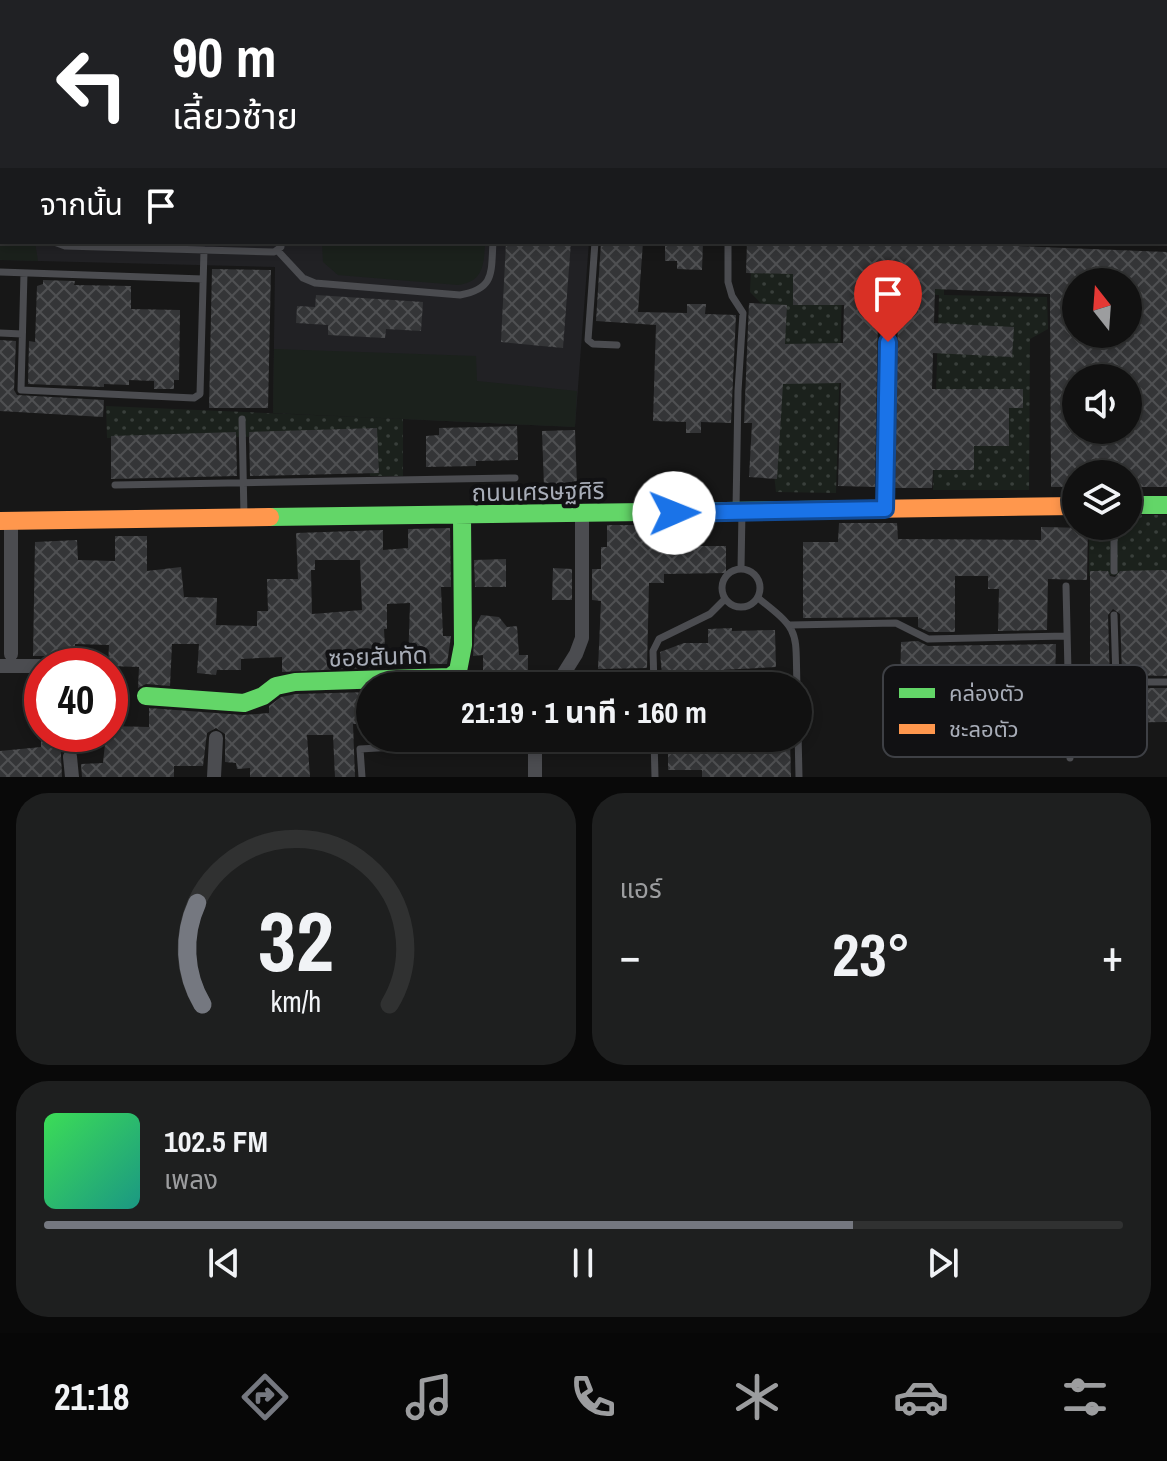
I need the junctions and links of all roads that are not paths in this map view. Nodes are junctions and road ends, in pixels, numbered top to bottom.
1 (60, 244) edge
2 (493, 244) edge
3 (595, 244) edge
4 (728, 244) edge
5 (279, 246) edge
6 (204, 250) junction
7 (0, 272) edge
8 (24, 273) junction
9 (203, 279) junction
10 (888, 311) dead end
11 (0, 333) edge
12 (22, 334) junction
13 (617, 345) dead end
14 (242, 419) dead end
15 (515, 478) dead end
16 (243, 482) junction
17 (115, 485) dead end
18 (1142, 505) edge
19 (1167, 505) edge
20 (1062, 506) edge
21 (885, 509) junction
22 (739, 511) junction
23 (582, 514) junction
24 (462, 516) junction
25 (244, 518) junction
26 (6, 521) edge
27 (1114, 540) edge
28 (741, 569) junction
29 (1114, 571) dead end
30 (1066, 586) dead end
31 (758, 598) junction
32 (725, 599) junction
33 (1114, 615) dead end
34 (790, 625) junction
35 (1067, 636) junction
36 (11, 654) dead end
37 (1068, 665) edge
38 (1116, 665) edge
39 (0, 666) edge
40 (24, 666) edge
41 (565, 672) edge
42 (654, 672) edge
43 (796, 672) edge
44 (146, 696) dead end
45 (216, 738) dead end
46 (360, 752) edge
47 (535, 752) edge
48 (654, 752) edge
49 (798, 752) edge
50 (70, 757) dead end
51 (72, 777) edge
52 (214, 777) edge
53 (362, 777) edge
54 (535, 777) edge
55 (655, 777) edge
56 (799, 777) edge

1 - 6 lane
2 - 5 lane
3 - 13 lane
4 - 22 lane
5 - 6 lane
6 - 9 lane
7 - 8 lane
8 - 9 lane
8 - 12 lane
9 - 12 lane
10 - 21 street
11 - 12 lane
14 - 16 lane
15 - 16 lane
16 - 17 lane
16 - 25 lane
18 - 19 street
20 - 21 street, ถนนเศรษฐศิริ
21 - 22 street, ถนนเศรษฐศิริ
22 - 23 street, ถนนเศรษฐศิริ
22 - 28 lane
23 - 24 street, ถนนเศรษฐศิริ
23 - 41 street
24 - 25 street, ถนนเศรษฐศิริ
24 - 44 street, ซอยสันทัด
25 - 26 street, ถนนเศรษฐศิริ
26 - 36 street
27 - 29 lane
28 - 31 lane
28 - 32 lane
30 - 35 lane
31 - 32 lane
31 - 34 lane
32 - 42 lane
33 - 38 lane
34 - 35 lane
34 - 43 lane
35 - 37 lane
39 - 40 street
45 - 52 street
46 - 53 lane
47 - 54 street
48 - 55 lane
49 - 56 lane
50 - 51 street

